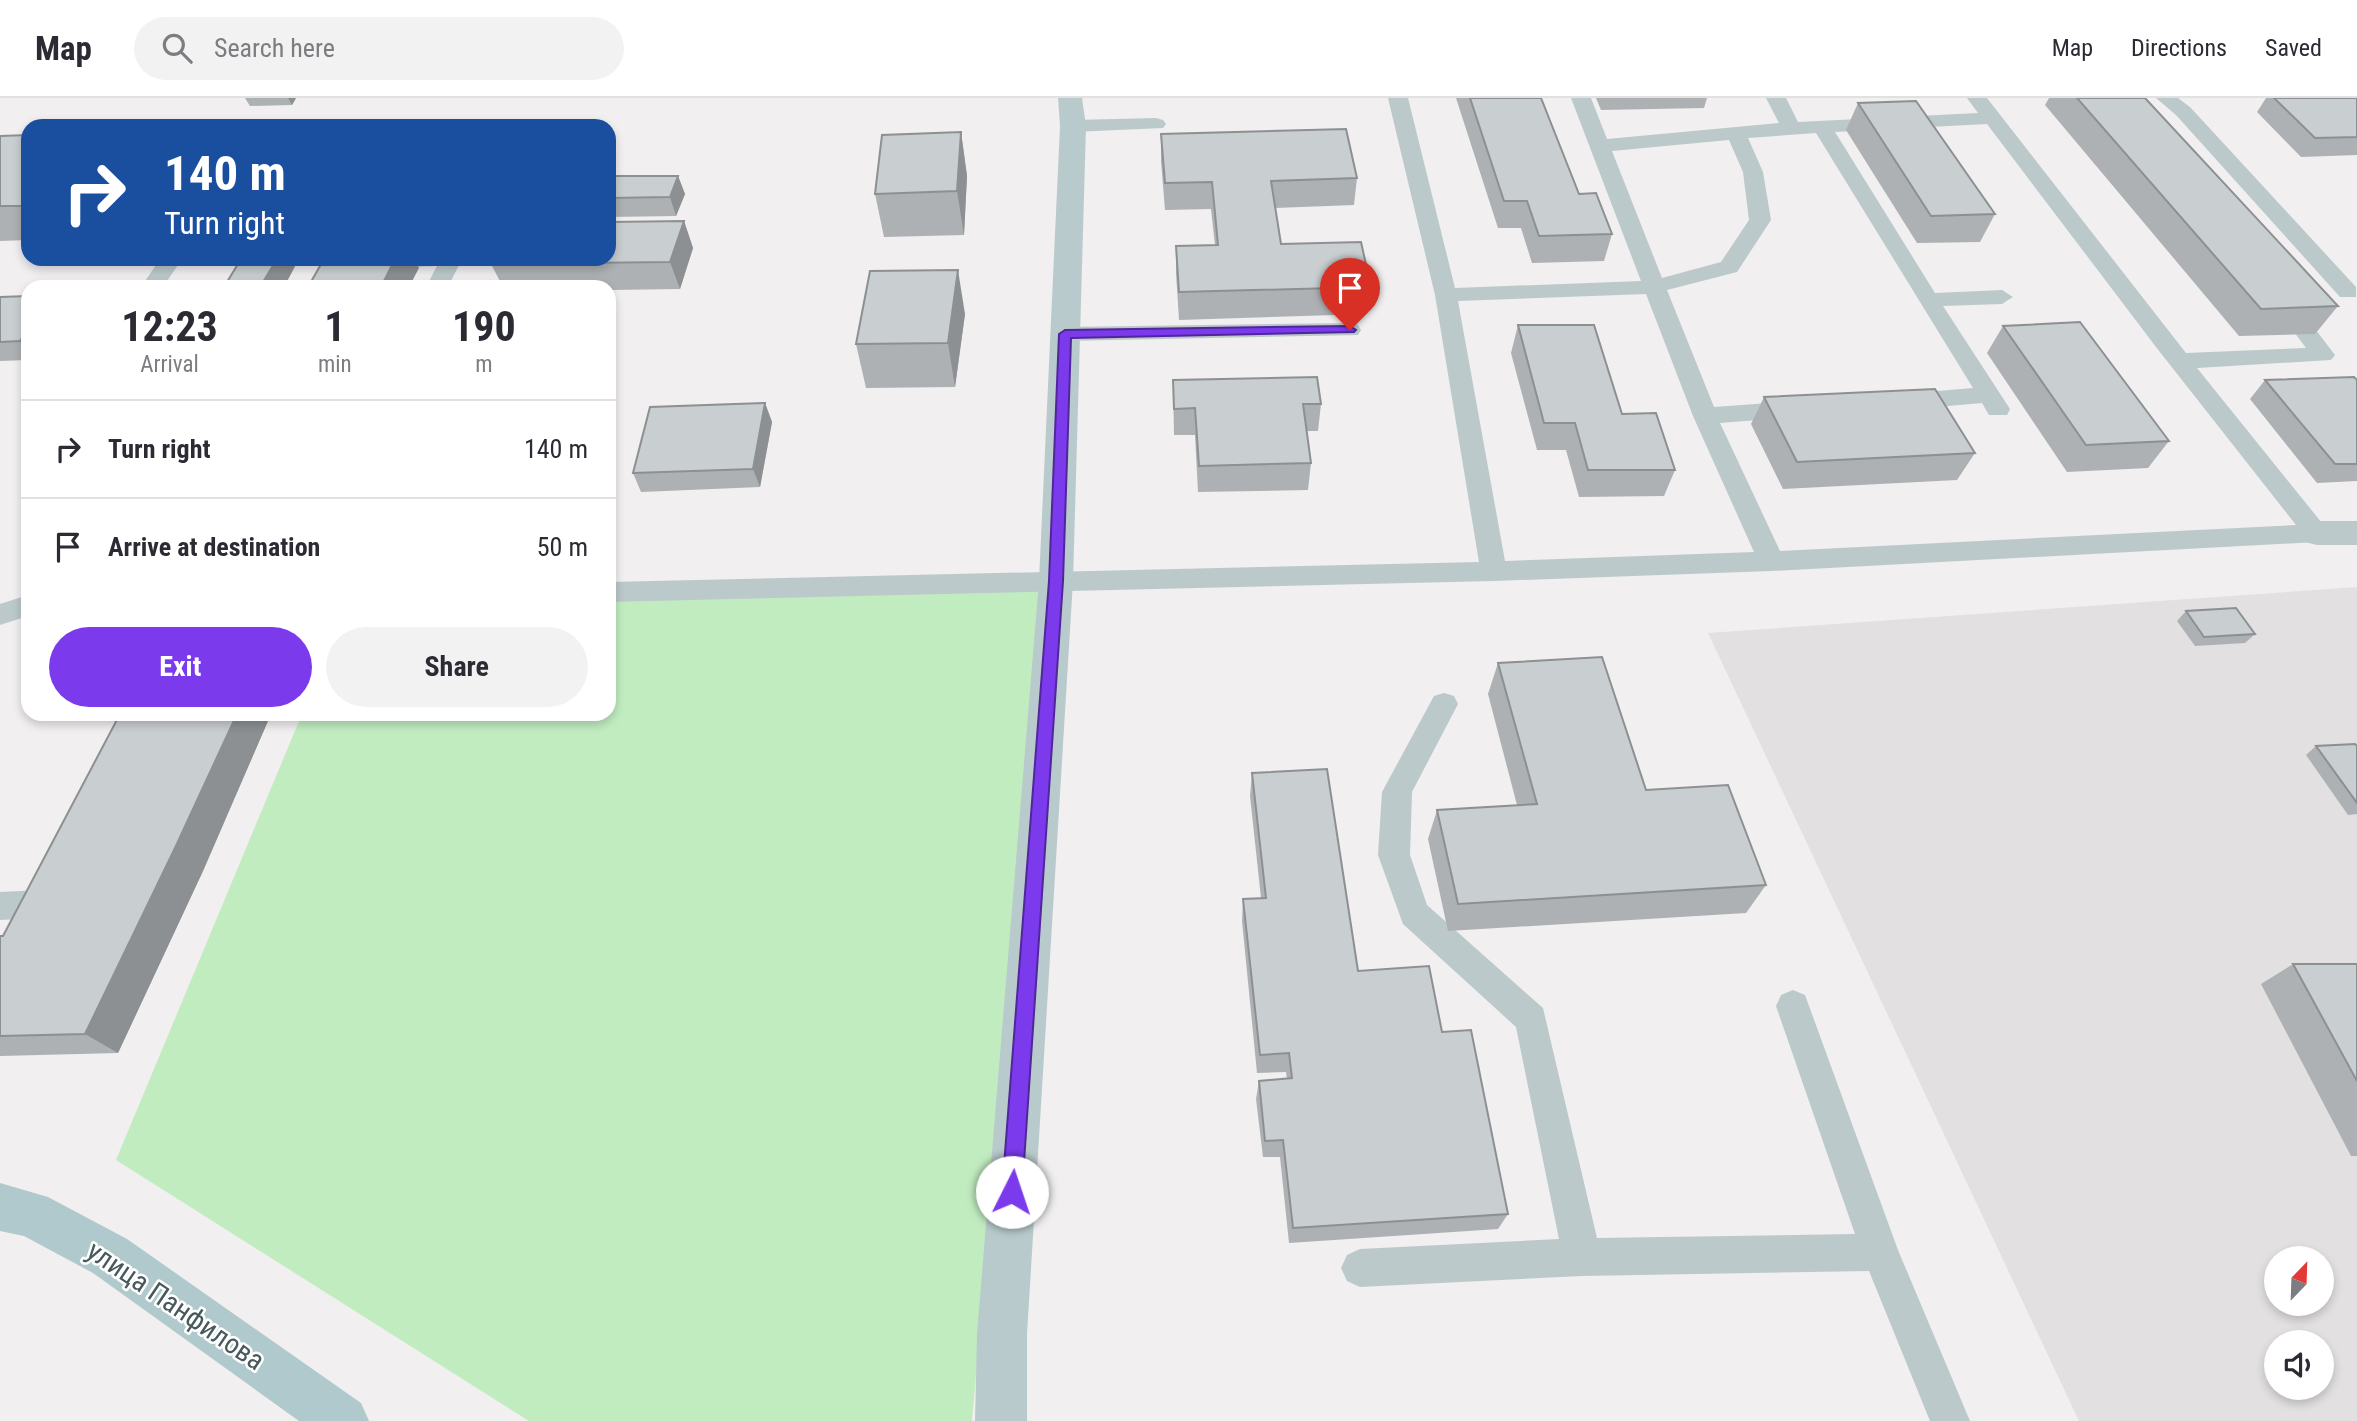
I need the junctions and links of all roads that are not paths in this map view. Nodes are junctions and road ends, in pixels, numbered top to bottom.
1 (1398, 98) edge
2 (1581, 98) edge
3 (1776, 98) edge
4 (2166, 98) edge
5 (1985, 108) edge
6 (1072, 112) edge
7 (1156, 124) dead end
8 (1822, 126) junction
9 (1791, 128) junction
10 (1735, 133) junction
11 (1598, 146) junction
12 (2266, 280) edge
13 (1654, 286) junction
14 (2348, 292) dead end
15 (1446, 295) junction
16 (2002, 297) dead end
17 (1928, 300) junction
18 (1350, 330) dead end
19 (1065, 334) junction
20 (2181, 361) junction
21 (1881, 403) edge
22 (1827, 407) edge
23 (1705, 416) junction
24 (2317, 533) junction
25 (2357, 533) edge
26 (1771, 561) junction
27 (1494, 571) junction
28 (1056, 581) junction
29 (616, 592) edge
30 (21, 608) edge
31 (0, 615) edge
32 (1444, 704) dead end
33 (42, 904) edge
34 (0, 906) edge
35 (1793, 1006) dead end
36 (0, 1207) edge
37 (1880, 1252) junction
38 (1582, 1257) junction
39 (1360, 1268) dead end
40 (332, 1417) edge
41 (1001, 1421) edge
42 (1950, 1421) edge

1 - 15 lane
2 - 11 lane
3 - 9 lane
4 - 14 lane
5 - 8 lane
5 - 20 lane
6 - 7 lane
6 - 19 main road
8 - 9 lane
8 - 17 lane
9 - 10 lane
10 - 11 lane
10 - 13 lane
11 - 13 lane
12 - 20 lane
13 - 15 lane
13 - 23 lane
15 - 27 lane
16 - 17 lane
17 - 21 lane
18 - 19 lane
19 - 28 main road
20 - 24 lane
22 - 23 lane
23 - 26 lane
24 - 25 street
24 - 26 lane
26 - 27 lane
27 - 28 lane
28 - 29 lane
28 - 41 main road
30 - 31 lane
32 - 38 lane
33 - 34 lane
35 - 37 lane
36 - 40 main road, улица Панфилова
37 - 38 lane
37 - 42 lane
38 - 39 lane

